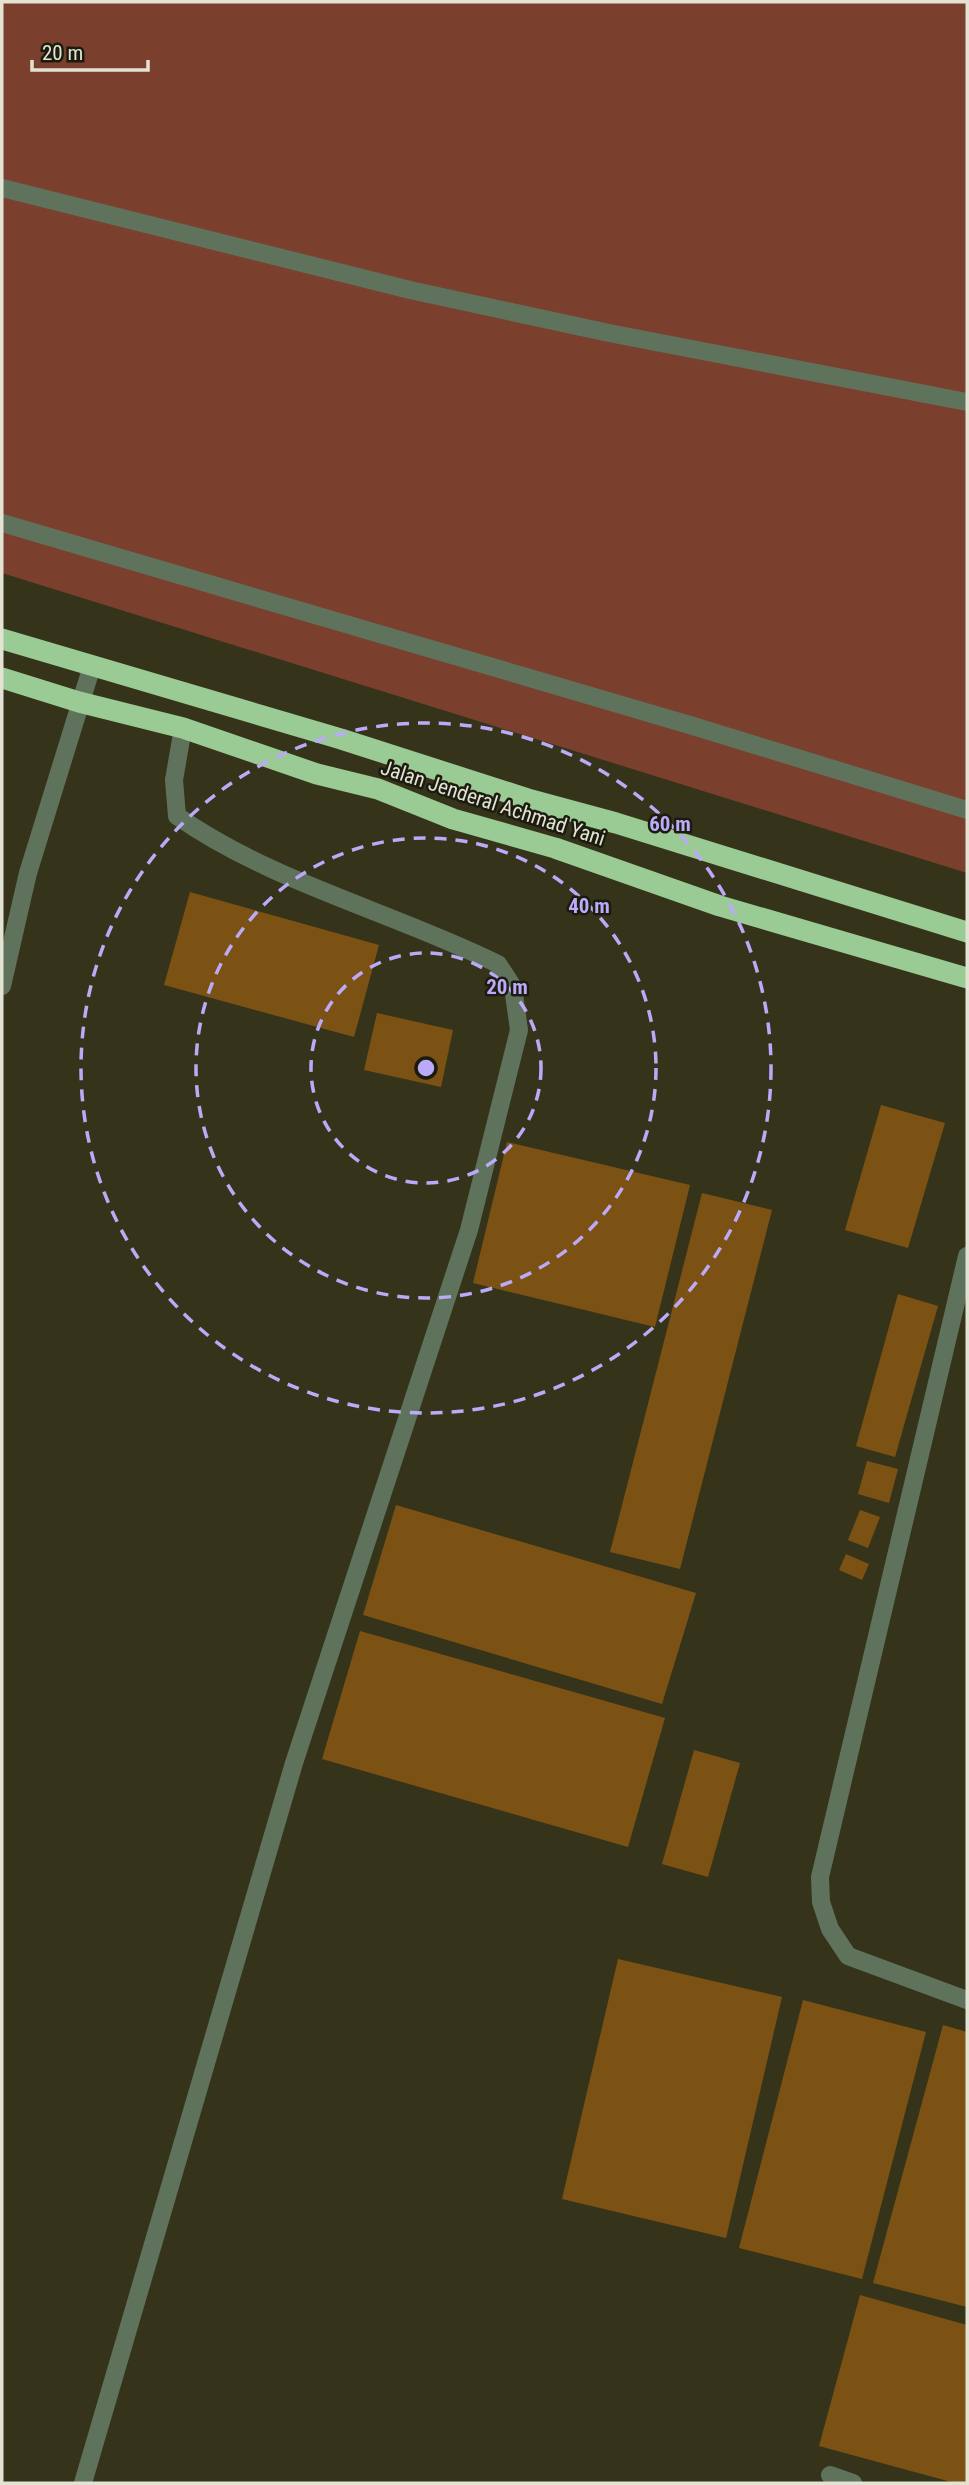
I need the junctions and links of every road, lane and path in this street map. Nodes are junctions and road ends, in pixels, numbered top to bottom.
1 (2, 188) edge
2 (967, 402) edge
3 (2, 523) edge
4 (2, 639) edge
5 (92, 666) junction
6 (2, 678) edge
7 (79, 702) junction
8 (183, 729) junction
9 (967, 810) edge
10 (967, 932) edge
11 (967, 978) edge
12 (2, 986) edge
13 (967, 1256) edge
14 (967, 2000) edge
15 (830, 2475) dead end
16 (83, 2483) edge
17 (853, 2483) edge

1 - 2 lane
3 - 9 lane
4 - 5 highway, Jalan Jenderal Achmad Yani
5 - 7 lane
5 - 10 highway, Jalan Jenderal Achmad Yani
6 - 7 highway, Jalan Jenderal Achmad Yani
7 - 8 highway, Jalan Jenderal Achmad Yani
7 - 12 lane
8 - 11 highway, Jalan Jenderal Achmad Yani
8 - 16 lane
13 - 14 lane
15 - 17 lane

